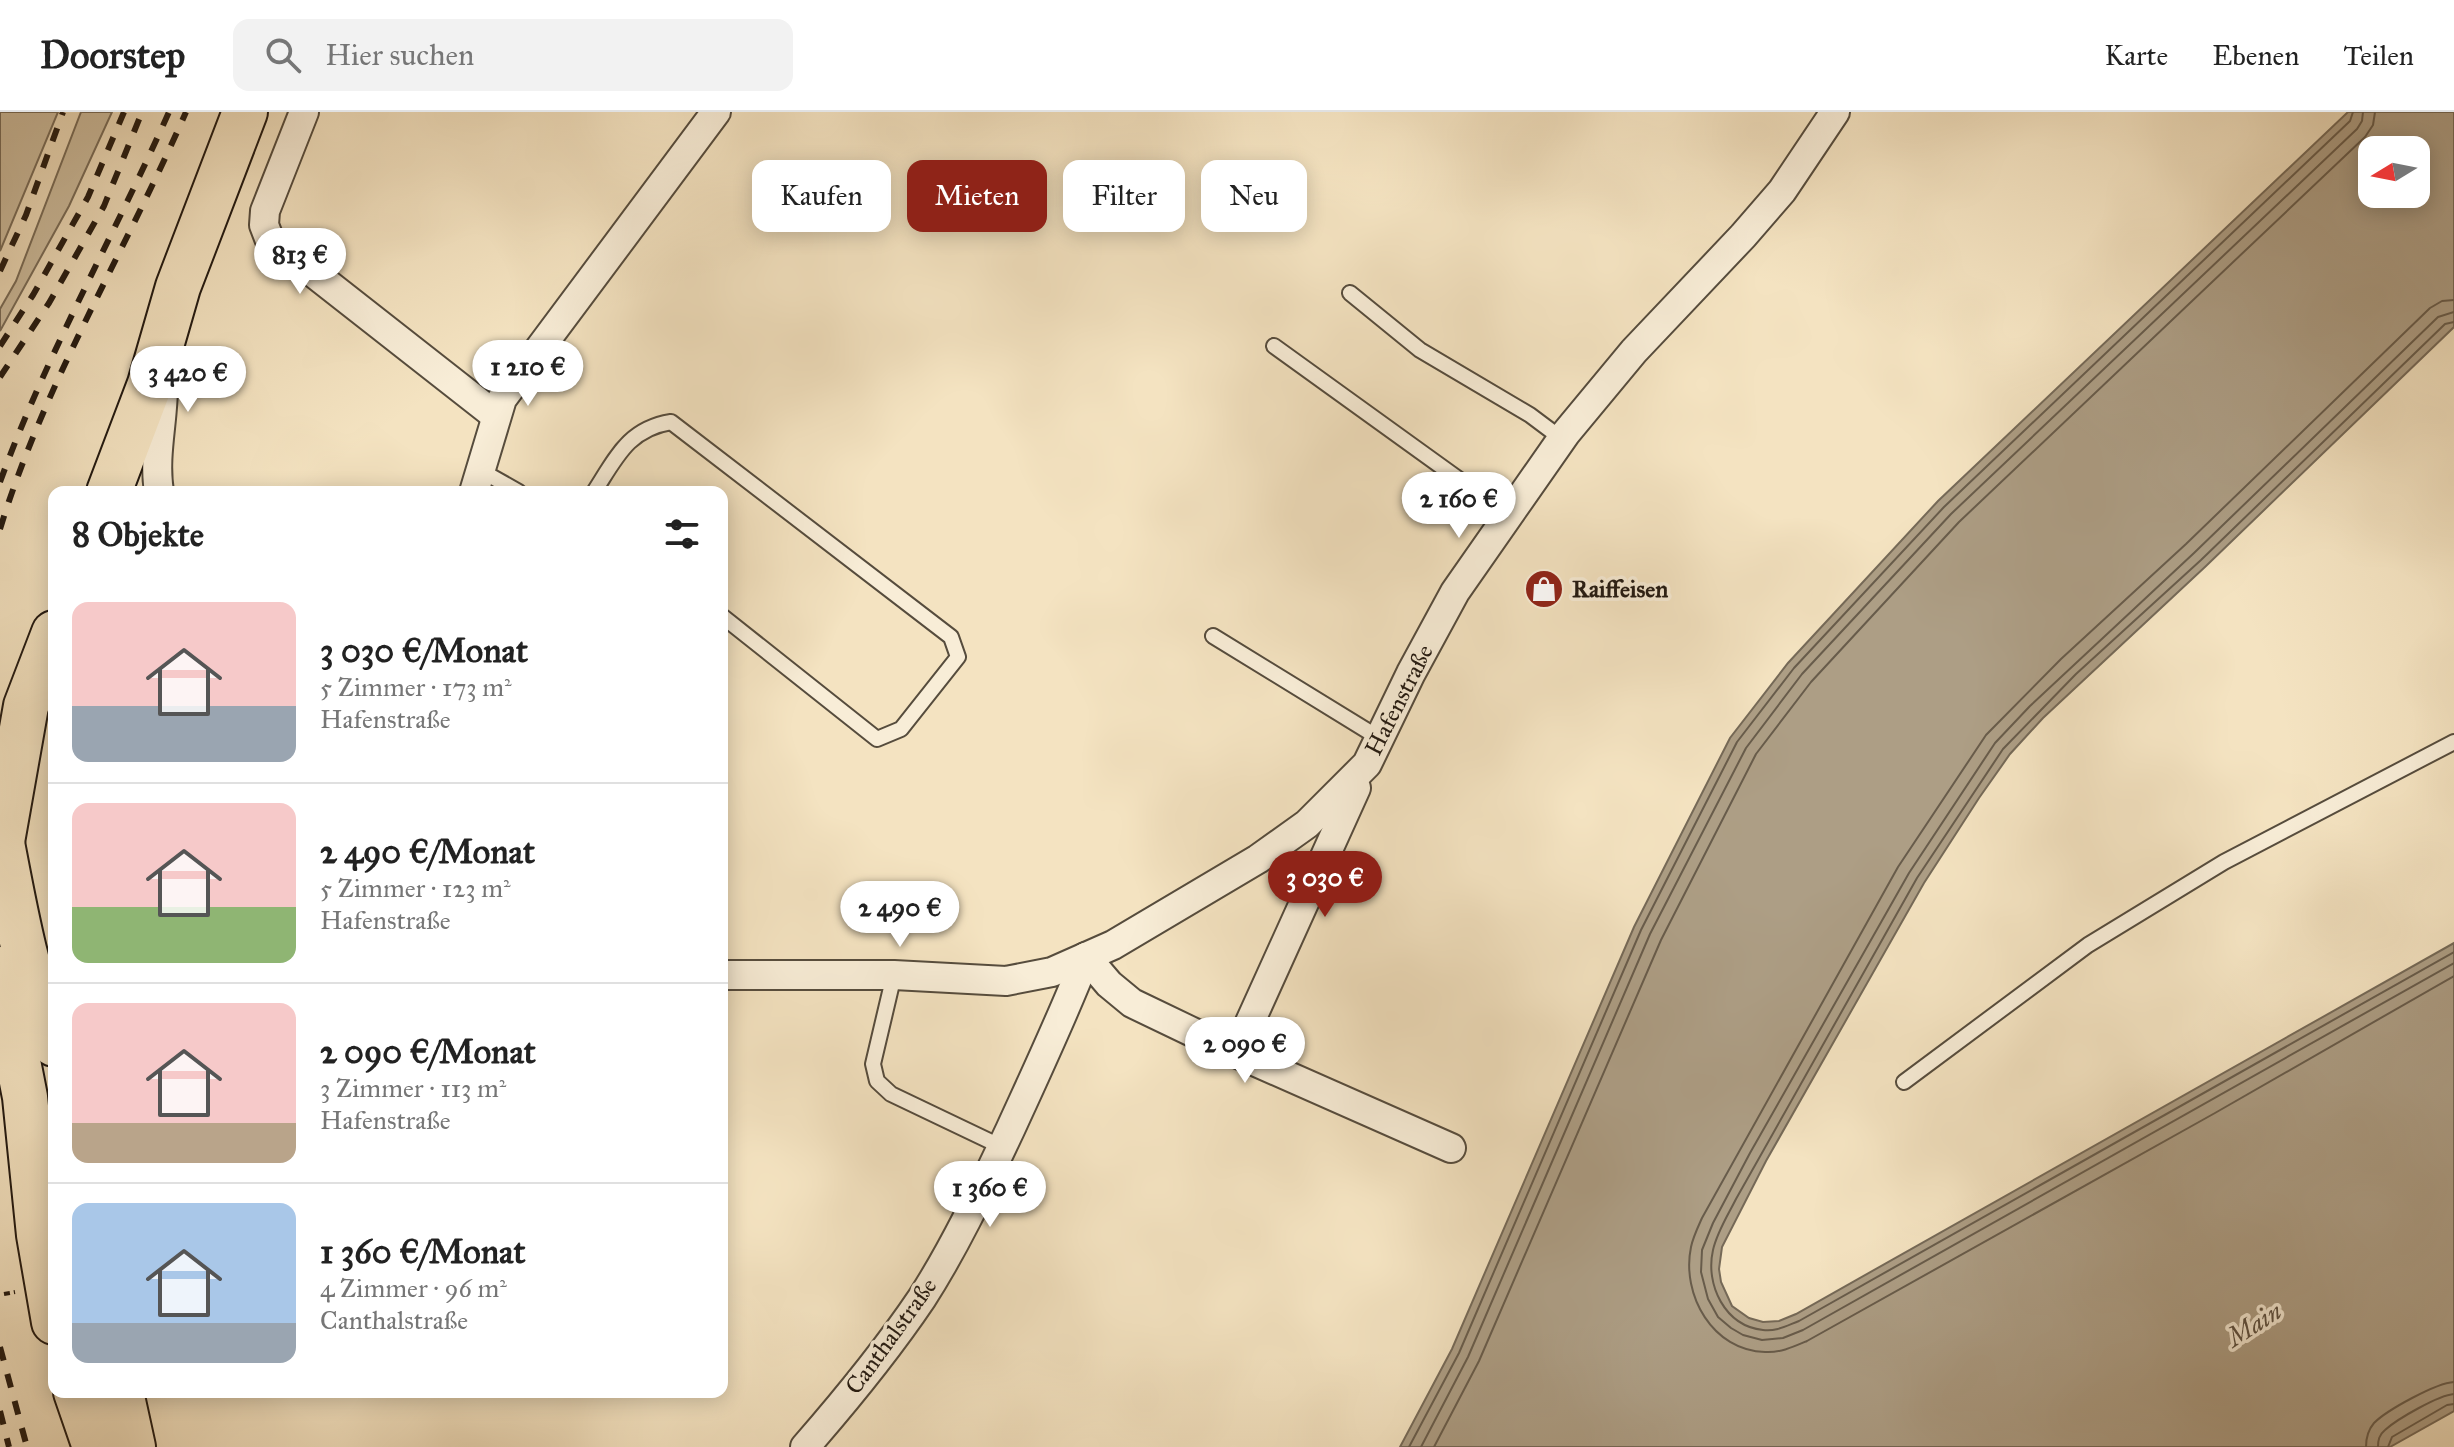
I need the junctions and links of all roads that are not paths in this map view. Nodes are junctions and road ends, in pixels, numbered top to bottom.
1 (245, 112) edge
2 (304, 112) edge
3 (716, 112) edge
4 (1835, 112) edge
5 (1350, 293) dead end
6 (161, 344) junction
7 (1274, 346) dead end
8 (496, 416) junction
9 (1562, 439) junction
10 (477, 481) edge
11 (111, 486) edge
12 (159, 486) edge
13 (598, 486) edge
14 (1507, 514) junction
15 (728, 621) edge
16 (1213, 636) dead end
17 (48, 658) edge
18 (40, 692) edge
19 (1379, 738) junction
20 (2454, 742) edge
21 (1367, 764) junction
22 (1, 848) edge
23 (1086, 957) junction
24 (0, 969) edge
25 (728, 975) edge
26 (894, 975) junction
27 (48, 1030) edge
28 (1236, 1053) junction
29 (1904, 1082) dead end
30 (27, 1108) edge
31 (1002, 1147) junction
32 (1451, 1148) dead end
33 (48, 1287) edge
34 (78, 1398) edge
35 (122, 1398) edge
36 (95, 1447) edge
37 (133, 1447) edge
38 (805, 1447) edge

1 - 6 main road
2 - 8 street
3 - 8 street
4 - 9 street, Hafenstraße
5 - 9 lane
6 - 11 main road
6 - 12 street
7 - 14 lane
8 - 10 street
9 - 14 street, Hafenstraße
13 - 15 lane
14 - 19 street, Hafenstraße
16 - 19 lane
17 - 18 main road
18 - 22 main road
19 - 21 street, Hafenstraße
20 - 29 lane
21 - 23 street, Hafenstraße
21 - 28 street
22 - 27 main road
23 - 26 street, Hafenstraße
23 - 28 street
23 - 31 street, Canthalstraße
24 - 30 main road
25 - 26 street, Hafenstraße
26 - 31 lane
28 - 32 street
30 - 33 main road
31 - 38 street, Canthalstraße
34 - 36 main road
35 - 37 main road

